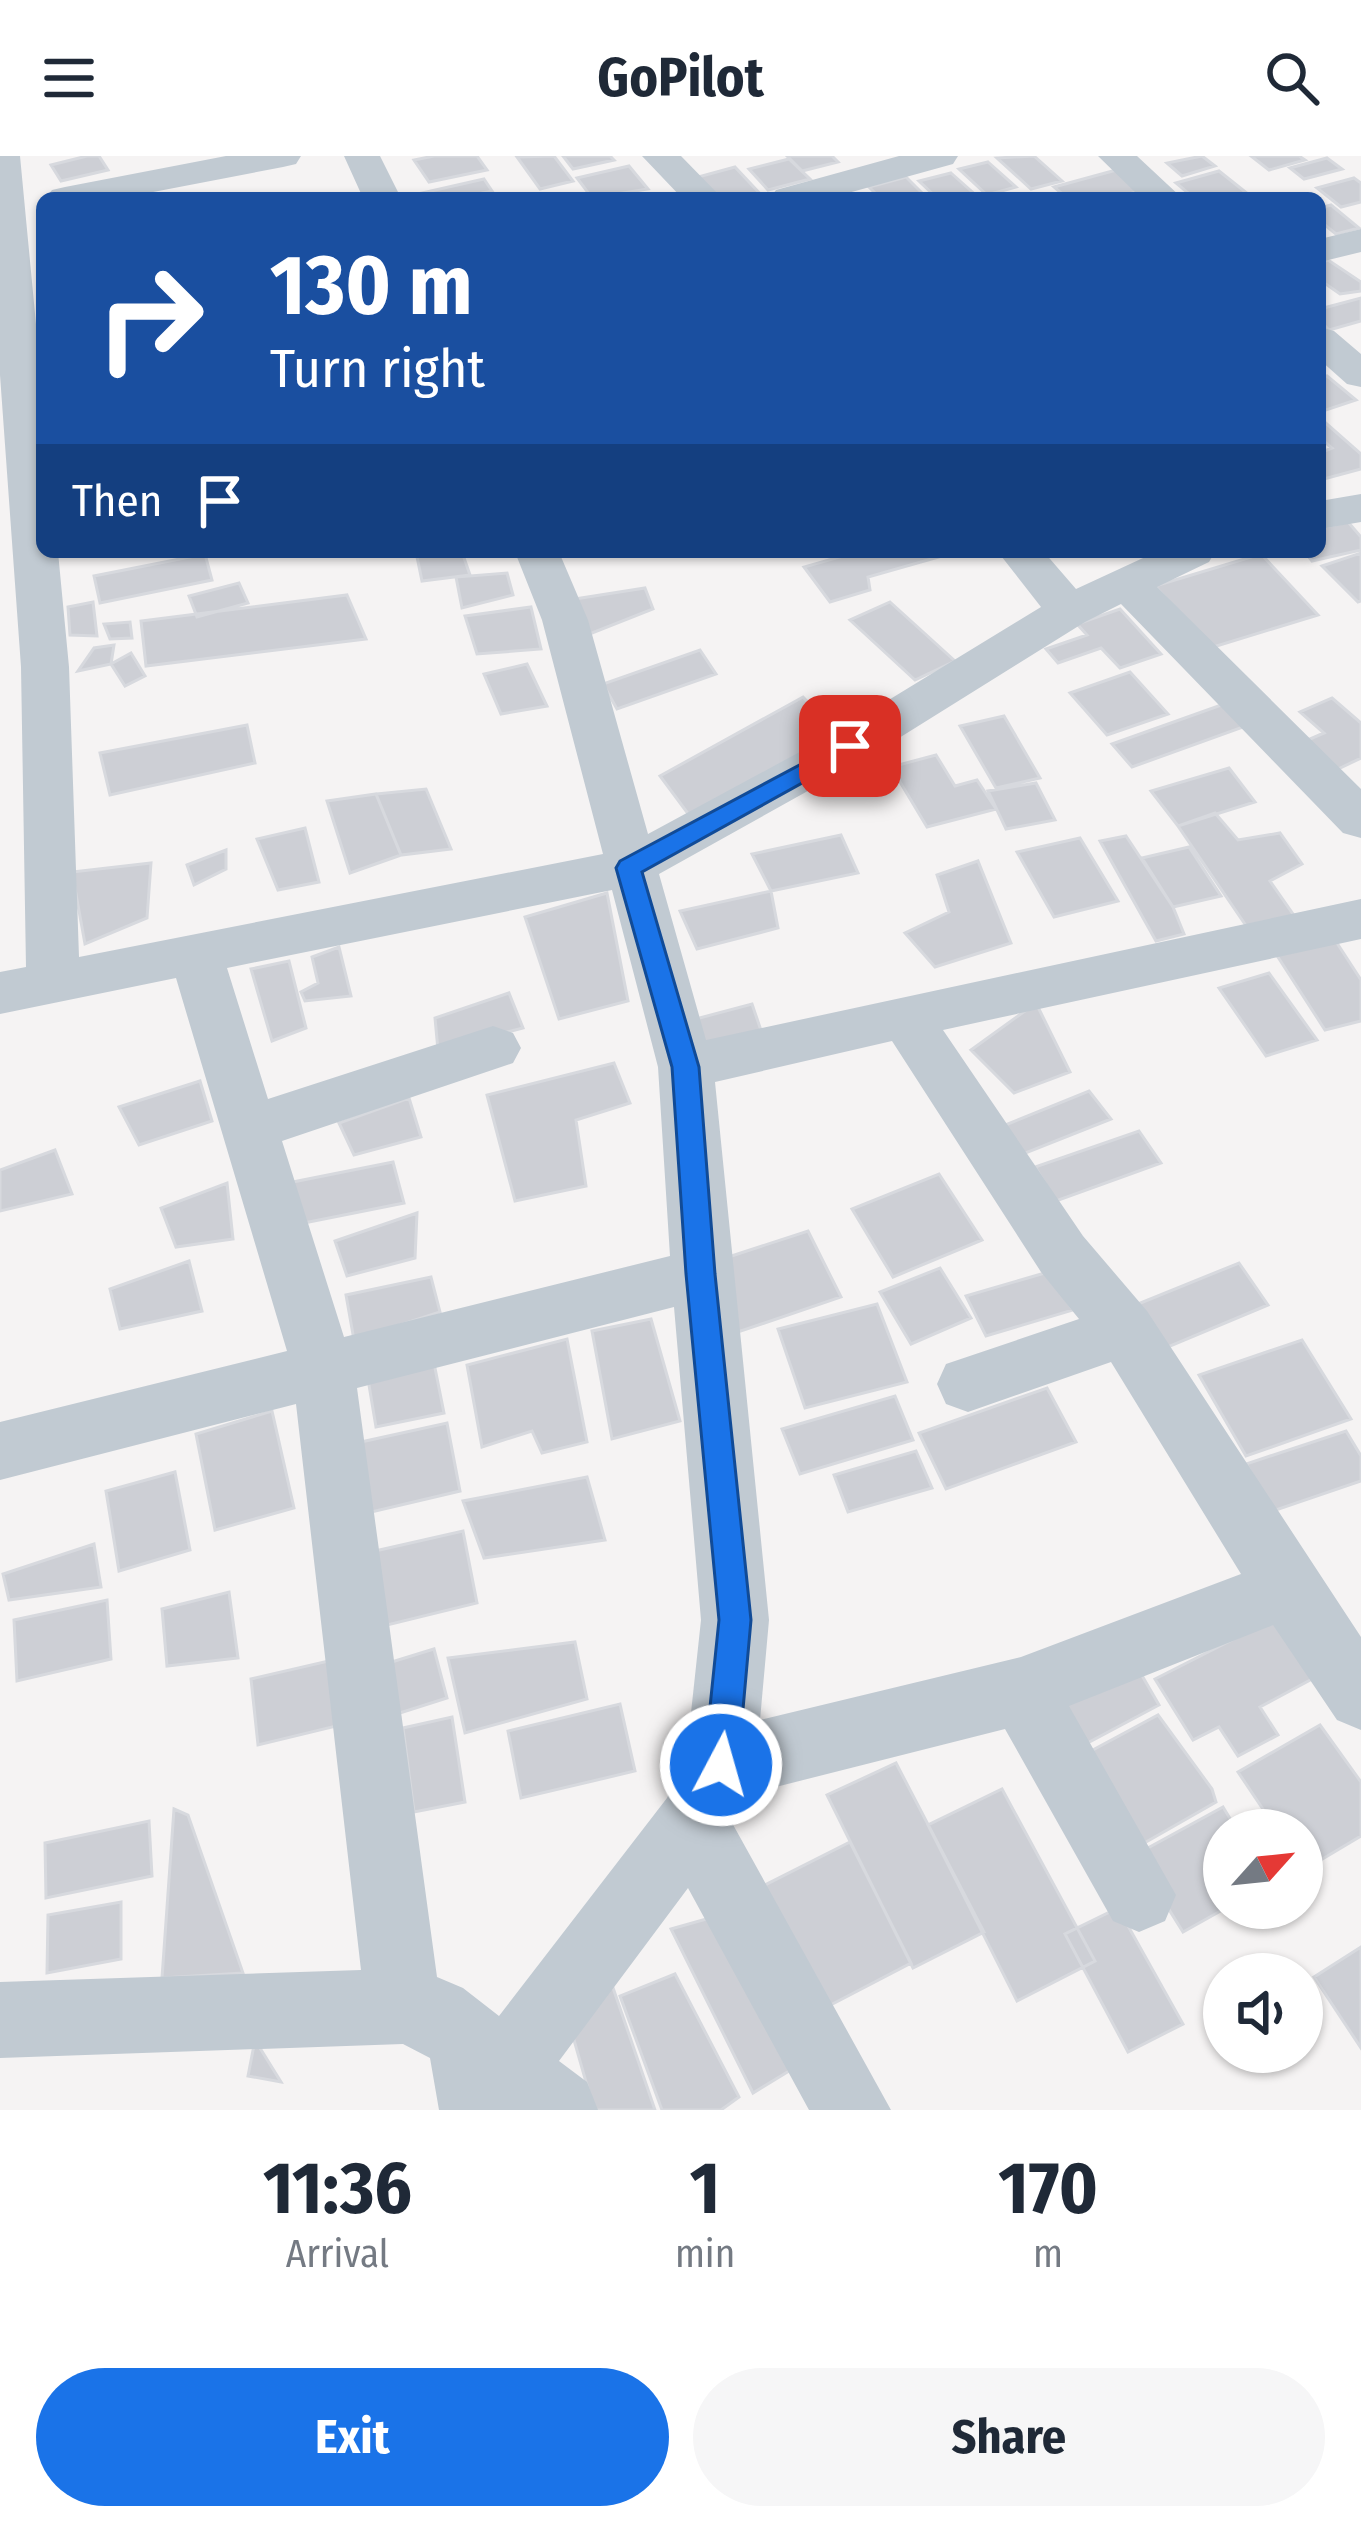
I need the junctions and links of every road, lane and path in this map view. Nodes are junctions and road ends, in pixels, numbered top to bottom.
1 (2, 156) edge
2 (284, 156) edge
3 (362, 156) edge
4 (660, 156) edge
5 (940, 156) edge
6 (1115, 156) edge
7 (96, 192) edge
8 (379, 192) edge
9 (697, 192) edge
10 (810, 192) edge
11 (1155, 192) edge
12 (16, 207) edge
13 (1361, 240) edge
14 (1326, 249) edge
15 (19, 317) edge
16 (1326, 344) edge
17 (1361, 375) edge
18 (1361, 508) edge
19 (1326, 514) edge
20 (36, 546) edge
21 (37, 558) edge
22 (539, 558) edge
23 (1025, 558) edge
24 (1179, 558) edge
25 (1125, 581) junction
26 (1069, 611) junction
27 (1361, 820) edge
28 (628, 868) junction
29 (1361, 919) edge
30 (195, 952) junction
31 (53, 983) junction
32 (0, 993) edge
33 (904, 1017) junction
34 (493, 1048) dead end
35 (686, 1067) junction
36 (252, 1128) junction
37 (700, 1274) junction
38 (1125, 1330) junction
39 (323, 1370) junction
40 (968, 1384) dead end
41 (0, 1451) edge
42 (1287, 1588) junction
43 (1021, 1691) junction
44 (1361, 1696) edge
45 (706, 1794) junction
46 (1139, 1895) dead end
47 (0, 2020) edge
48 (482, 2066) edge
49 (852, 2110) edge

1 - 12 street
2 - 7 street
3 - 8 street
4 - 9 street
5 - 10 street
6 - 11 street
12 - 15 street
13 - 14 street
15 - 20 street
16 - 17 street
18 - 19 street
21 - 31 street
22 - 28 street
23 - 26 street
24 - 25 street
25 - 26 street
25 - 27 street
26 - 28 street
28 - 30 street
28 - 35 street
29 - 33 street
30 - 31 street
30 - 36 street
31 - 32 street
33 - 35 street
33 - 38 street
34 - 36 street
35 - 37 street
36 - 39 street
37 - 39 street
37 - 45 street
38 - 40 street
38 - 42 street
39 - 41 street
39 - 48 street
42 - 43 street
42 - 44 street
43 - 45 street
43 - 46 street
45 - 48 street
45 - 49 street
47 - 48 street

